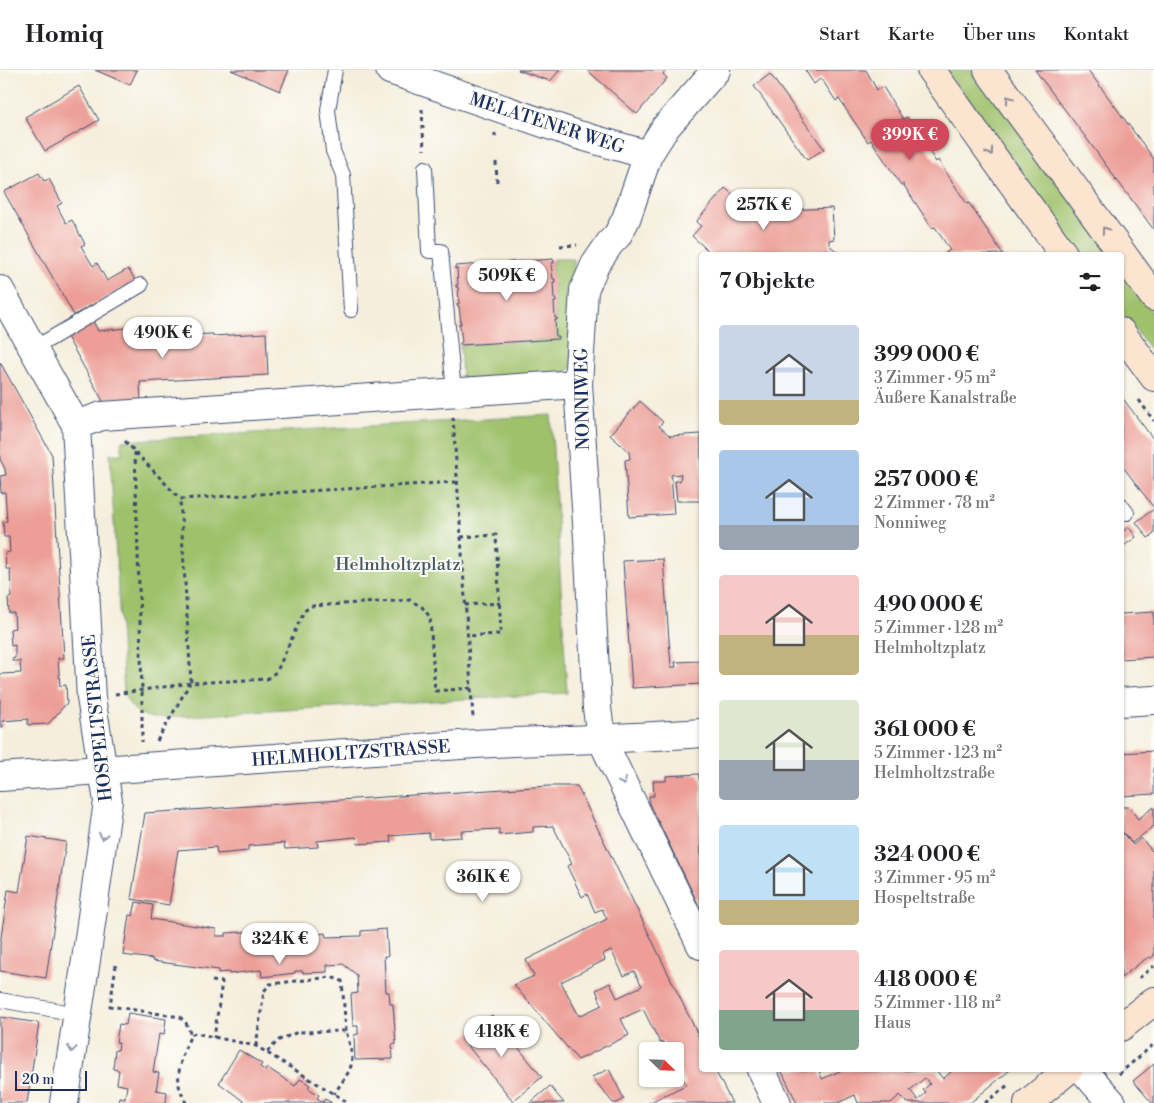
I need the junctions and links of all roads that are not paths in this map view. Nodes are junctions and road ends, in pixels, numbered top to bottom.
1 (336, 70) edge
2 (390, 70) edge
3 (716, 70) edge
4 (931, 70) edge
5 (988, 70) edge
6 (648, 155) junction
7 (425, 168) dead end
8 (1057, 252) edge
9 (1121, 252) edge
10 (1124, 256) edge
11 (141, 285) dead end
12 (0, 290) edge
13 (1154, 297) edge
14 (351, 310) dead end
15 (1124, 336) edge
16 (33, 349) junction
17 (1154, 377) edge
18 (578, 384) junction
19 (452, 392) junction
20 (76, 425) junction
21 (1154, 700) edge
22 (1124, 702) edge
23 (699, 733) edge
24 (601, 738) junction
25 (104, 770) junction
26 (0, 776) edge
27 (699, 941) edge
28 (0, 1000) edge
29 (1154, 1001) edge
30 (77, 1014) junction
31 (1124, 1025) edge
32 (762, 1072) edge
33 (1066, 1072) edge
34 (1085, 1072) edge
35 (64, 1103) edge
36 (777, 1103) edge
37 (1028, 1103) edge
38 (1112, 1103) edge

1 - 14 lane
2 - 6 street, MELATENER WEG
3 - 6 street, NONNIWEG
4 -> 8 main road
9 -> 5 main road
6 - 18 street, NONNIWEG
7 - 19 lane
13 -> 10 main road
11 - 16 lane
12 - 16 street, HOSPELTSTRASSE
15 - 17 main road
16 - 20 street, HOSPELTSTRASSE
18 - 19 street
18 - 24 street, NONNIWEG
19 - 20 street
20 - 25 street, HOSPELTSTRASSE
21 - 22 street
23 - 24 street, HELMHOLTZSTRASSE
24 - 25 street, HELMHOLTZSTRASSE
24 -> 27 street, NONNIWEG
25 - 26 street, HELMHOLTZSTRASSE
25 -> 30 street, HOSPELTSTRASSE
28 - 30 lane
29 - 31 main road
30 -> 35 street, HOSPELTSTRASSE
32 - 36 street
33 - 37 main road
34 - 38 street

